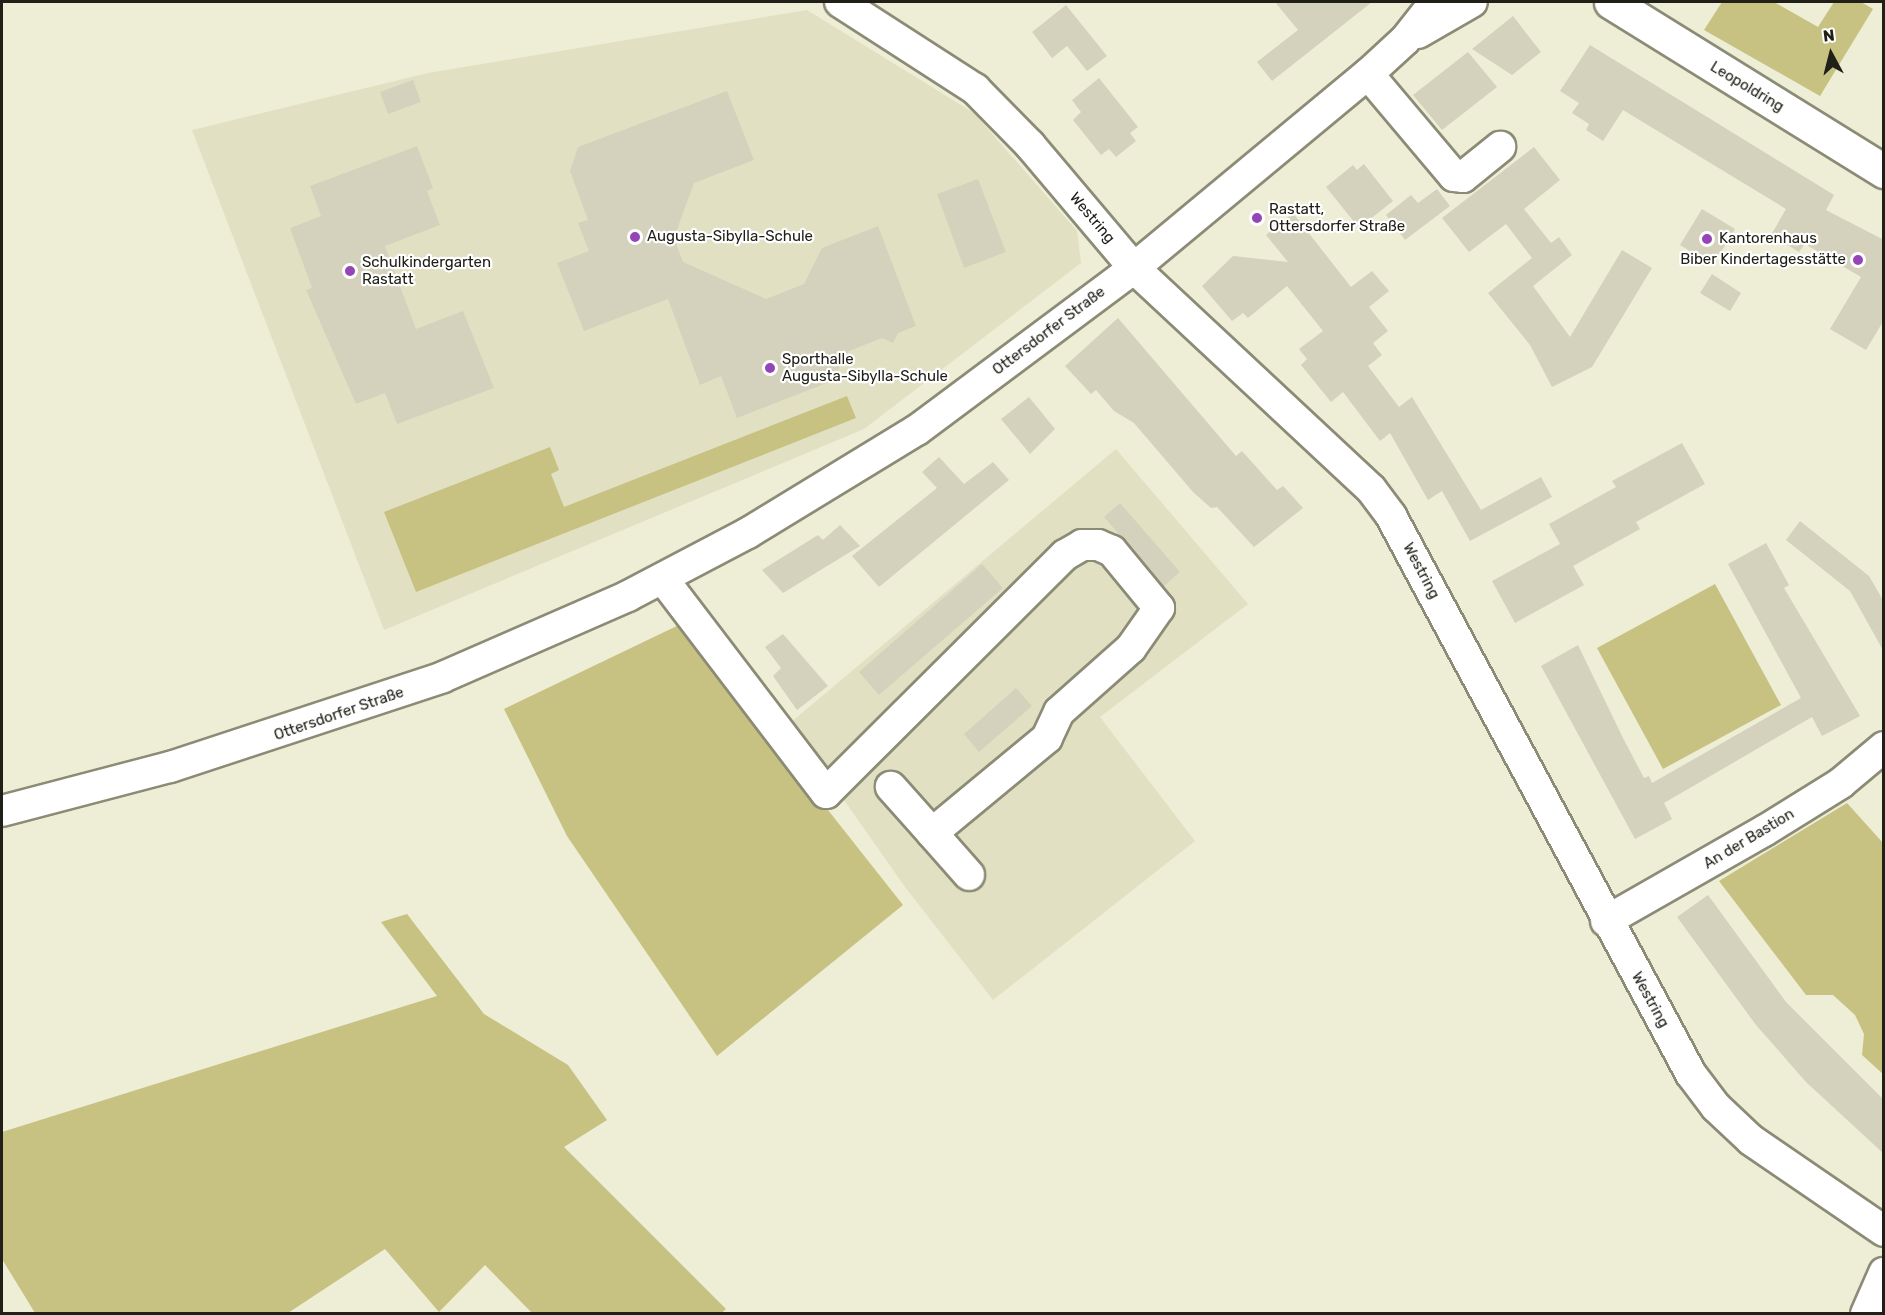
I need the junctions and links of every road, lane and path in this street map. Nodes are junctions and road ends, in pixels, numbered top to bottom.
1 (840, 2) edge
2 (1436, 2) edge
3 (1472, 2) edge
4 (1611, 2) edge
5 (1405, 40) junction
6 (1368, 74) junction
7 (1500, 147) dead end
8 (1884, 171) edge
9 (1134, 268) junction
10 (663, 579) junction
11 (1884, 747) edge
12 (891, 787) dead end
13 (2, 811) edge
14 (932, 833) junction
15 (969, 875) dead end
16 (1606, 921) junction
17 (1884, 1231) edge
18 (1884, 1273) edge
19 (1866, 1314) edge

1 - 9 street, Westring
2 - 5 street, Ottersdorfer Straße
3 - 5 street, Ottersdorfer Straße
4 - 8 main road, Leopoldring
5 - 6 street, Ottersdorfer Straße
6 - 7 street
6 - 9 street, Ottersdorfer Straße
9 - 10 street, Ottersdorfer Straße
9 - 16 street, Westring
10 - 13 street, Ottersdorfer Straße
10 - 14 street
11 - 16 street, An der Bastion
12 - 14 street
14 - 15 street
16 - 17 street, Westring
18 - 19 street

